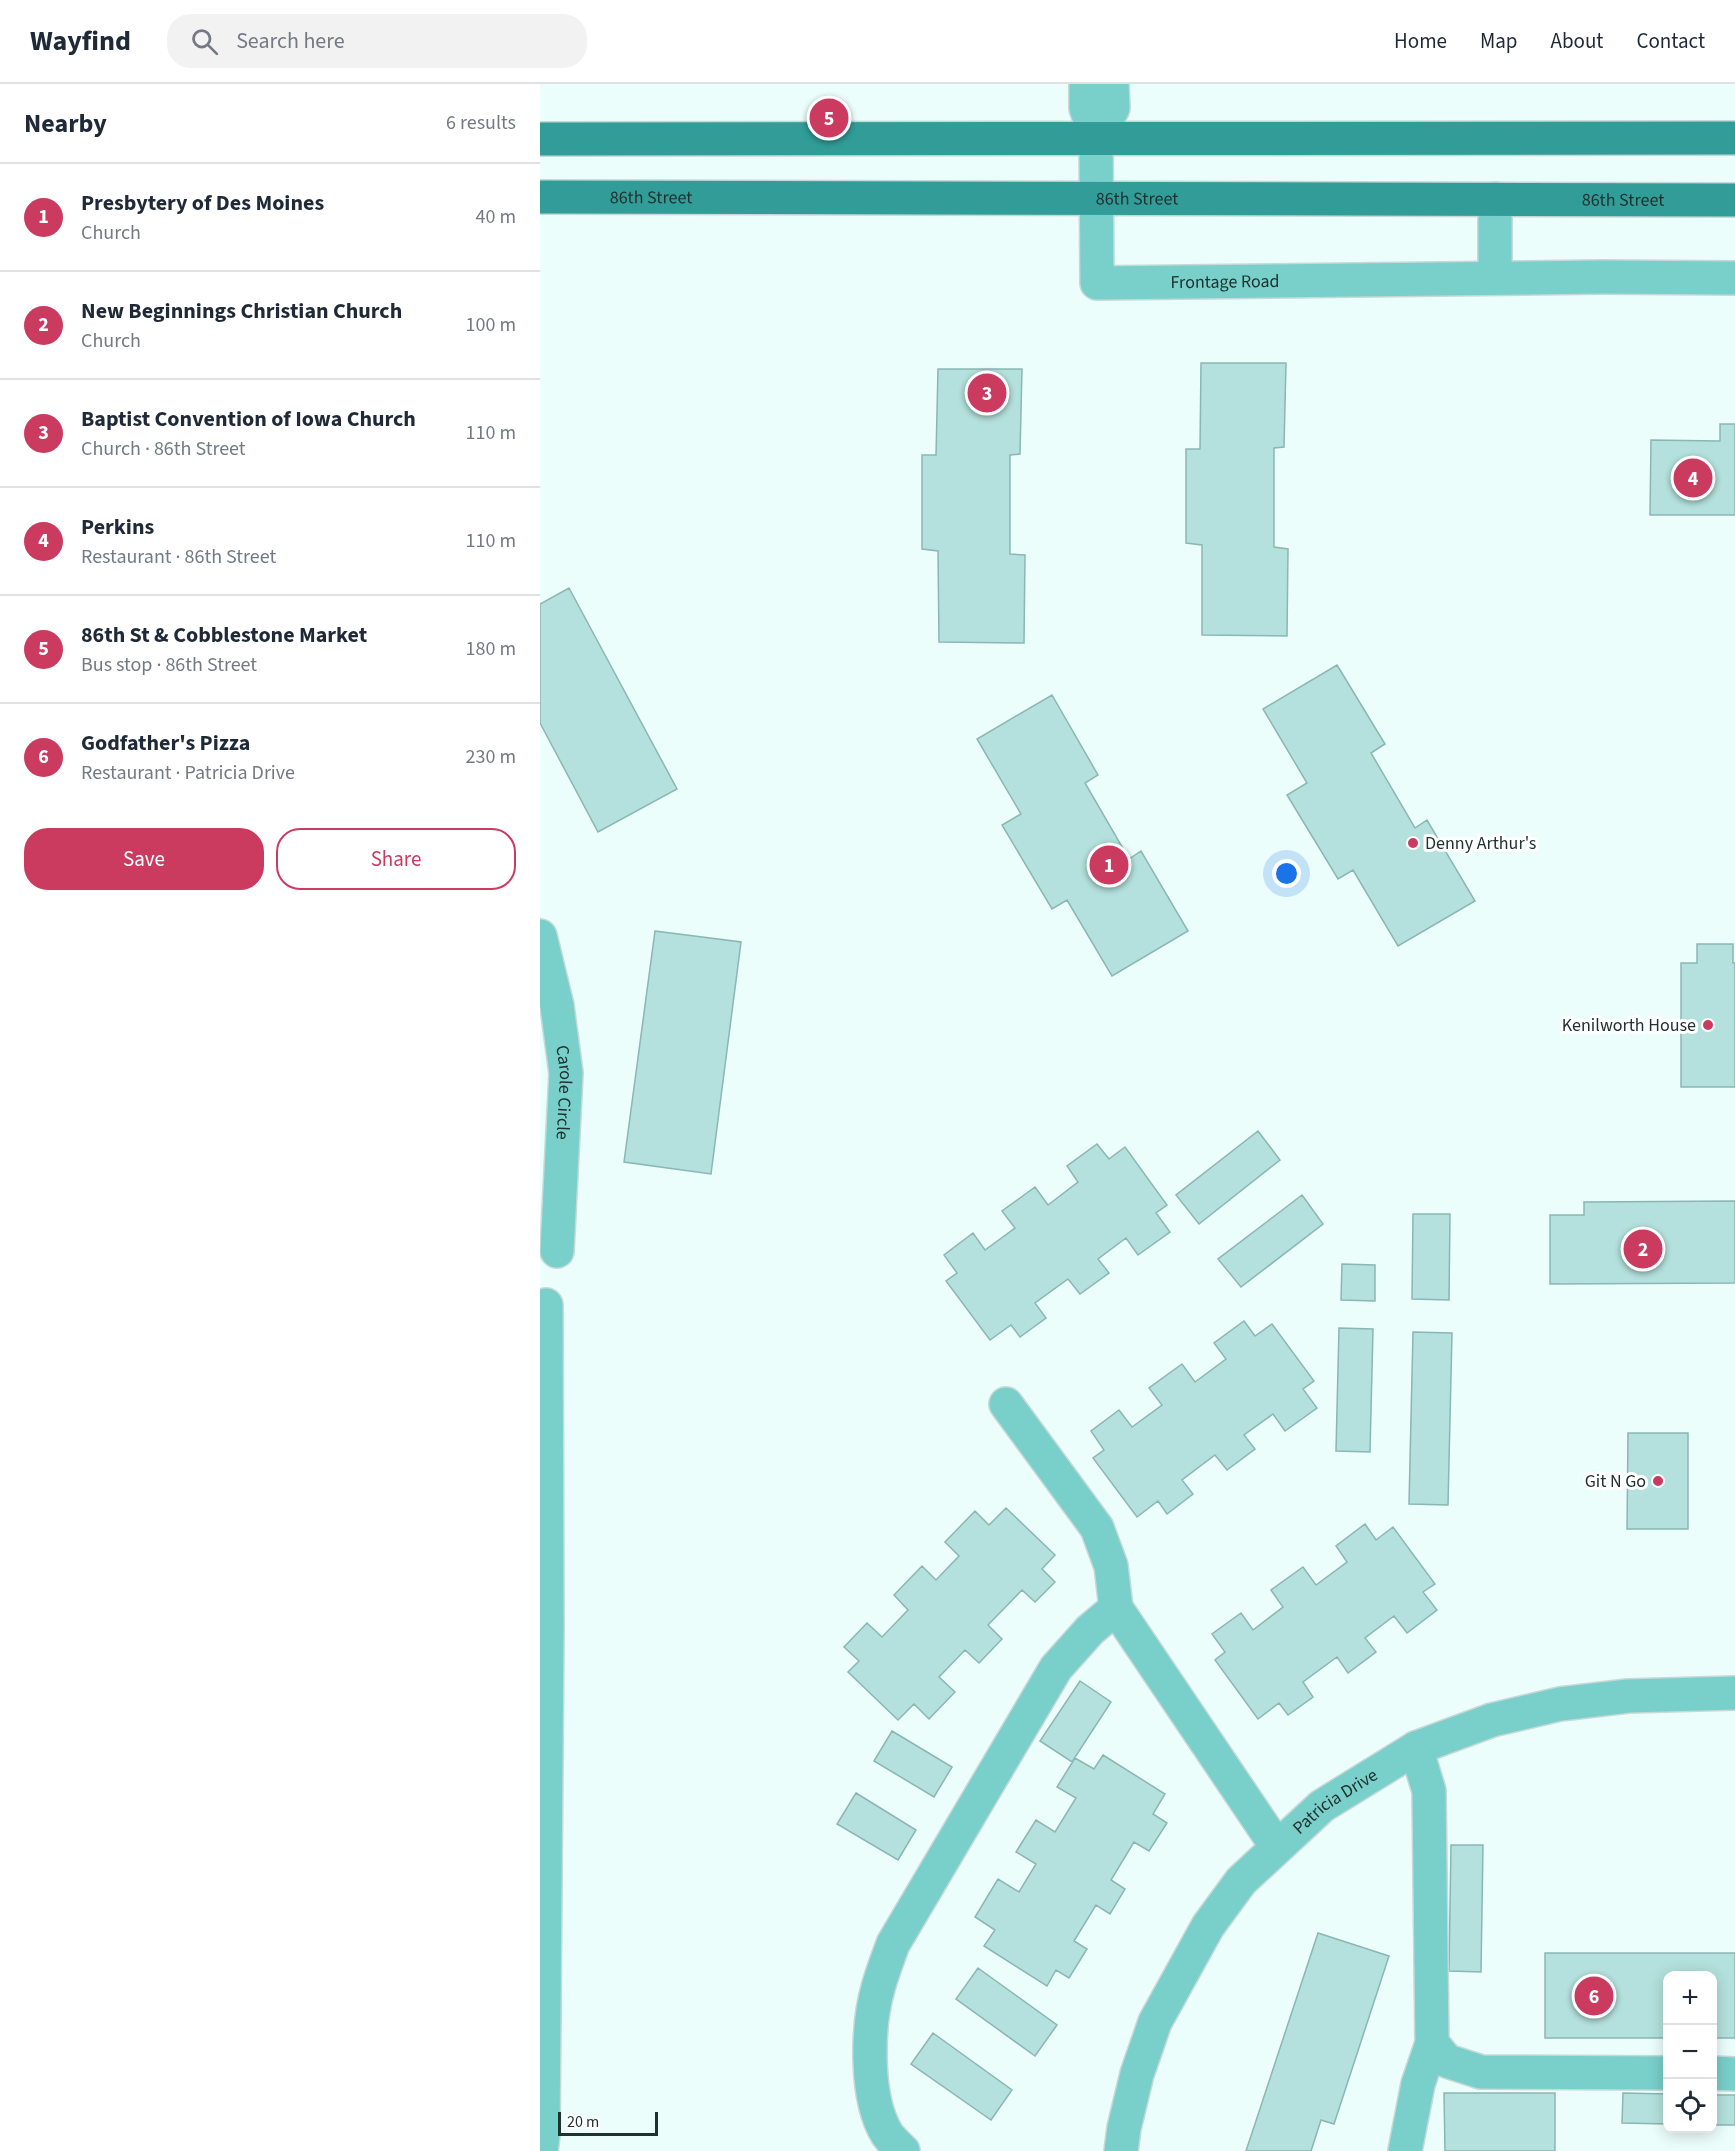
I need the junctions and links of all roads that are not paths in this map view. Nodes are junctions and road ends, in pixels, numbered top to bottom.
1 (1086, 84) edge
2 (1112, 84) edge
3 (1735, 138) edge
4 (540, 139) edge
5 (1096, 139) junction
6 (540, 197) edge
7 (1097, 198) junction
8 (1496, 200) junction
9 (1735, 200) edge
10 (1495, 278) junction
11 (1735, 278) edge
12 (540, 936) edge
13 (557, 1251) dead end
14 (546, 1305) dead end
15 (1006, 1404) dead end
16 (1116, 1608) junction
17 (544, 1627) edge
18 (1735, 1693) edge
19 (1416, 1748) junction
20 (1277, 1847) junction
21 (1432, 2043) junction
22 (1663, 2073) edge
23 (1717, 2073) edge
24 (1735, 2074) edge
25 (541, 2151) edge
26 (903, 2151) edge
27 (1121, 2151) edge
28 (1406, 2151) edge

1 - 5 street
2 - 5 street
3 - 5 main road
4 - 5 main road
5 - 7 street, Frontage Road
6 - 7 main road, 86th Street
7 - 8 main road, 86th Street
7 - 10 street, Frontage Road
8 - 9 main road, 86th Street
8 - 10 street
10 - 11 street, Frontage Road
12 - 13 street, Carole Circle
14 - 17 street
15 - 16 street
16 - 20 street
16 - 26 street
17 - 25 street
18 - 19 street, Patricia Drive
19 - 20 street, Patricia Drive
19 - 21 street
20 - 27 street, Patricia Drive
21 - 22 street
21 - 28 street
23 - 24 street

